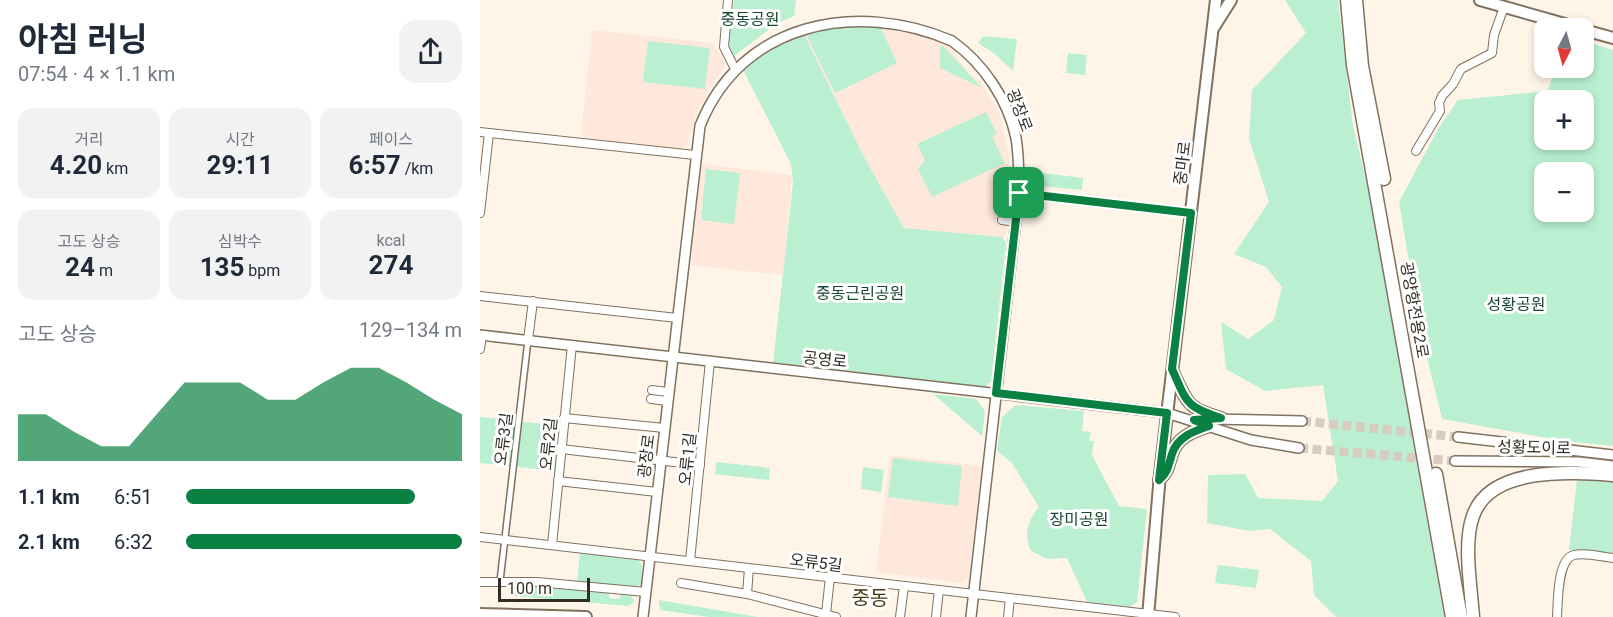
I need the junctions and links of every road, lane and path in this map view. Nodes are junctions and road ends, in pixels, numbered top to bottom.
1 (728, 0) edge
2 (1216, 0) edge
3 (1231, 0) edge
4 (1480, 0) edge
5 (1352, 5) edge
6 (1504, 7) junction
7 (891, 13) dead end
8 (811, 16) dead end
9 (1543, 18) edge
10 (1213, 27) junction
11 (1594, 33) edge
12 (1613, 38) edge
13 (734, 67) junction
14 (484, 132) edge
15 (1416, 152) dead end
16 (695, 155) junction
17 (1019, 193) junction
18 (480, 213) edge
19 (1191, 213) junction
20 (1002, 220) dead end
21 (1016, 222) junction
22 (480, 296) edge
23 (533, 302) junction
24 (677, 318) junction
25 (481, 335) edge
26 (528, 340) junction
27 (572, 345) junction
28 (480, 349) edge
29 (673, 357) junction
30 (710, 361) junction
31 (1172, 369) junction
32 (996, 393) junction
33 (652, 395) dead end
34 (668, 396) junction
35 (1167, 413) junction
36 (564, 418) junction
37 (1221, 418) junction
38 (1194, 420) junction
39 (1302, 421) tunnel mouth
40 (1209, 426) junction
41 (664, 428) junction
42 (1458, 437) tunnel mouth
43 (1299, 448) tunnel mouth
44 (561, 449) junction
45 (1613, 455) edge
46 (661, 460) junction
47 (1455, 460) tunnel mouth
48 (700, 465) junction
49 (1613, 466) edge
50 (1613, 475) edge
51 (1159, 480) junction
52 (558, 481) junction
53 (657, 492) junction
54 (480, 537) edge
55 (505, 540) junction
56 (552, 545) junction
57 (650, 556) junction
58 (1613, 558) edge
59 (690, 561) junction
60 (749, 568) junction
61 (831, 577) junction
62 (500, 581) junction
63 (480, 582) edge
64 (681, 583) dead end
65 (904, 586) junction
66 (939, 590) junction
67 (646, 592) junction
68 (747, 594) junction
69 (974, 594) junction
70 (1010, 598) junction
71 (1108, 613) edge
72 (480, 614) edge
73 (826, 614) junction
74 (1149, 615) edge
75 (586, 617) edge
76 (643, 617) edge
77 (836, 617) edge
78 (900, 617) edge
79 (936, 617) edge
80 (971, 617) edge
81 (1008, 617) edge
82 (1175, 617) edge
83 (1452, 617) edge
84 (1461, 617) edge
85 (1473, 617) edge
86 (1557, 617) edge

1 - 13 street
2 - 10 main road, 중마로
3 - 10 main road
4 - 6 main road
5 - 83 highway, 광양항전용2로
5 - 84 highway, 광양항전용2로
6 - 9 main road
6 - 15 street
7 - 17 street, 광장로
8 - 13 street, 광장로
10 - 19 main road, 중마로
11 - 12 main road
13 - 16 street, 광장로
14 - 16 street
14 - 18 street
16 - 24 street, 광장로
17 - 19 street
17 - 21 street, 광장로
19 - 31 main road, 중마로
20 - 21 street
21 - 32 street, 광장로
22 - 23 street
23 - 24 street
23 - 26 street
24 - 29 street, 광장로
25 - 26 street, 공영로
25 - 28 street
26 - 27 street, 공영로
26 - 55 street, 오류3길
27 - 29 street, 공영로
27 - 36 street, 오류2길
29 - 30 street, 공영로
29 - 34 street, 광장로
30 - 32 street, 공영로
30 - 48 street, 오류1길
31 - 35 main road, 중마로
31 - 37 main road
32 - 35 street, 공영로
32 - 69 street, 광장로
33 - 34 street
34 - 41 street, 광장로
35 - 38 street
35 - 51 main road, 중마로
36 - 41 street
36 - 44 street, 오류2길
37 - 38 street
37 - 39 street
38 - 40 street
40 - 43 street
40 - 51 main road
41 - 46 street, 광장로
42 - 45 street, 성황도이로
44 - 46 street
44 - 52 street, 오류2길
46 - 48 street
46 - 53 street, 광장로
47 - 49 street, 성황도이로
48 - 59 street, 오류1길
50 - 85 highway
51 - 74 main road, 중마로
52 - 53 street
52 - 56 street, 오류2길
53 - 57 street, 광장로
54 - 55 street, 오류5길
55 - 56 street, 오류5길
55 - 62 street, 오류3길
56 - 57 street, 오류5길
57 - 59 street, 오류5길
57 - 67 street, 광장로
58 - 86 street
59 - 60 street, 오류5길
60 - 61 street, 오류5길
60 - 68 street
61 - 65 street, 오류5길
61 - 73 street
62 - 63 street
62 - 67 street
64 - 68 street
65 - 66 street, 오류5길
65 - 78 street
66 - 69 street, 오류5길
66 - 79 street
67 - 76 street, 광장로
68 - 73 street
69 - 70 street, 오류5길
69 - 80 street, 광장로
70 - 71 street, 오류5길
70 - 81 street
71 - 74 street, 오류5길
72 - 75 main road
73 - 77 street
74 - 82 street, 오류5길

